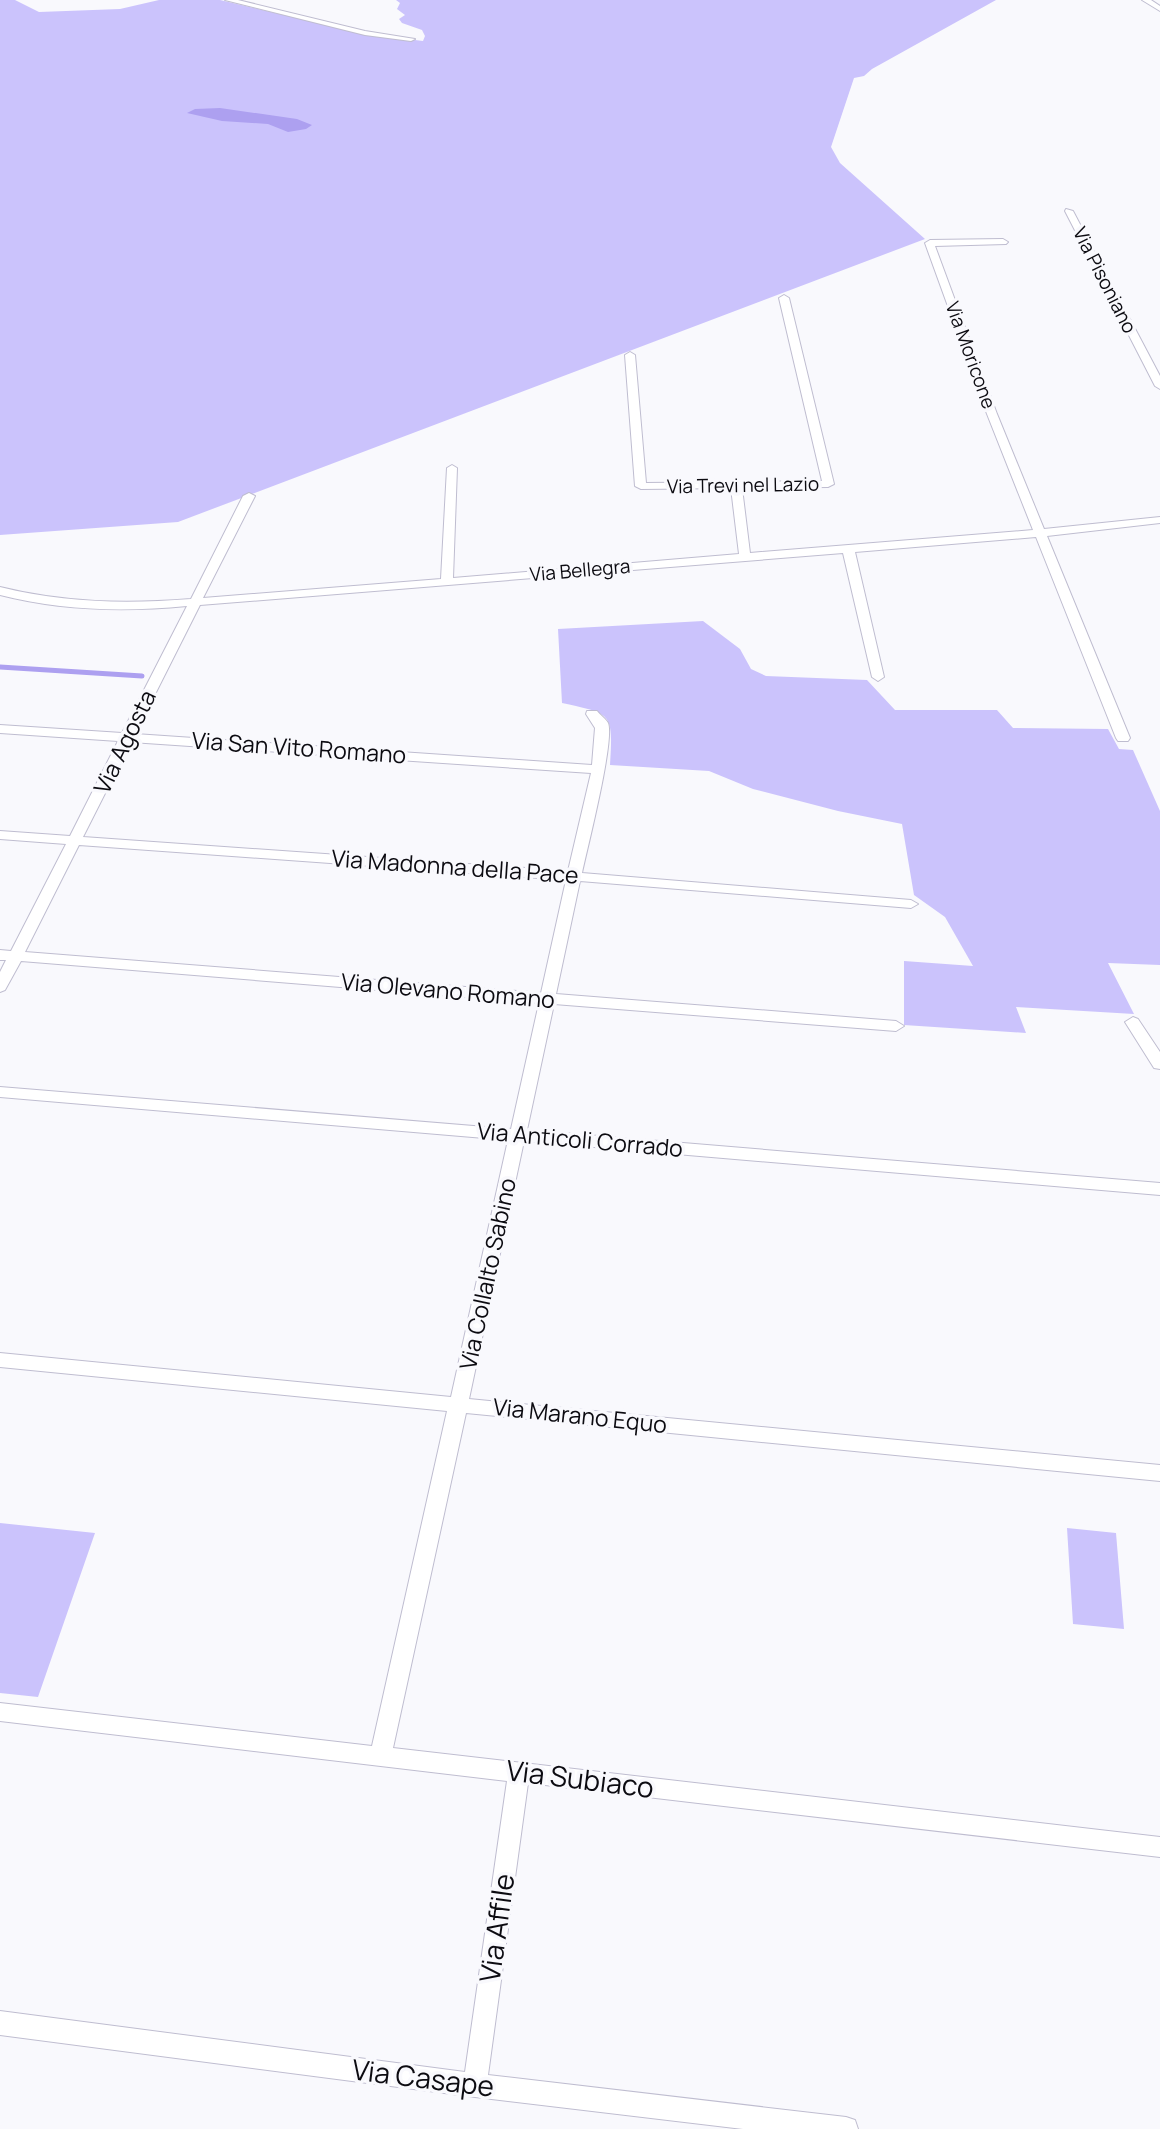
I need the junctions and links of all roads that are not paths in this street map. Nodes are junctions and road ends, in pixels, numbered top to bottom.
1 (229, 0) edge
2 (1146, 0) edge
3 (1160, 9) edge
4 (411, 39) dead end
5 (1069, 211) dead end
6 (1003, 242) dead end
7 (784, 298) dead end
8 (630, 355) dead end
9 (1155, 368) edge
10 (1160, 386) edge
11 (452, 468) dead end
12 (736, 485) junction
13 (249, 496) dead end
14 (1160, 520) edge
15 (1041, 533) junction
16 (848, 548) junction
17 (745, 556) junction
18 (447, 582) junction
19 (0, 592) edge
20 (194, 603) junction
21 (878, 677) dead end
22 (592, 714) dead end
23 (0, 729) edge
24 (128, 737) junction
25 (1123, 738) dead end
26 (598, 769) junction
27 (0, 835) edge
28 (76, 840) junction
29 (572, 876) junction
30 (911, 904) dead end
31 (8, 956) edge
32 (0, 987) edge
33 (548, 999) junction
34 (1133, 1022) dead end
35 (896, 1026) dead end
36 (1160, 1064) edge
37 (0, 1092) edge
38 (518, 1135) junction
39 (1160, 1189) edge
40 (0, 1360) edge
41 (459, 1403) junction
42 (1160, 1473) edge
43 (0, 1712) edge
44 (381, 1755) junction
45 (519, 1771) junction
46 (1160, 1847) edge
47 (0, 2023) edge
48 (475, 2085) junction
49 (733, 2122) edge
50 (846, 2129) edge

1 - 4 street
2 - 3 street
5 - 9 street, Via Pisoniano
6 - 15 street, Via Moricone
7 - 12 street, Via Trevi nel Lazio
8 - 12 street, Via Trevi nel Lazio
9 - 10 street, Via Pisoniano
11 - 18 street
12 - 17 street
13 - 20 street, Via Agosta
14 - 15 street, Via Bellegra
15 - 16 street, Via Bellegra
15 - 25 street
16 - 17 street, Via Bellegra
16 - 21 street
17 - 18 street, Via Bellegra
18 - 20 street, Via Bellegra
19 - 20 street, Via Bellegra
20 - 24 street, Via Agosta
22 - 26 street, Via Collalto Sabino
23 - 24 street, Via San Vito Romano
24 - 26 street, Via San Vito Romano
24 - 28 street, Via Agosta
26 - 29 street, Via Collalto Sabino
27 - 28 street, Via Madonna della Pace
28 - 29 street, Via Madonna della Pace
28 - 31 street, Via Agosta
29 - 30 street, Via Madonna della Pace
29 - 33 street, Via Collalto Sabino
31 - 32 street, Via Agosta
31 - 33 street, Via Olevano Romano
33 - 35 street, Via Olevano Romano
33 - 38 street, Via Collalto Sabino
34 - 36 street
37 - 38 street, Via Anticoli Corrado
38 - 39 street, Via Anticoli Corrado
38 - 41 street, Via Collalto Sabino
40 - 41 street, Via Marano Equo
41 - 42 street, Via Marano Equo
41 - 44 street, Via Collalto Sabino
43 - 44 street, Via Subiaco
44 - 45 street, Via Subiaco
45 - 46 street, Via Subiaco
45 - 48 street, Via Affile
47 - 48 street, Via Casape
48 - 49 street, Via Casape
49 - 50 street, Via Casape

